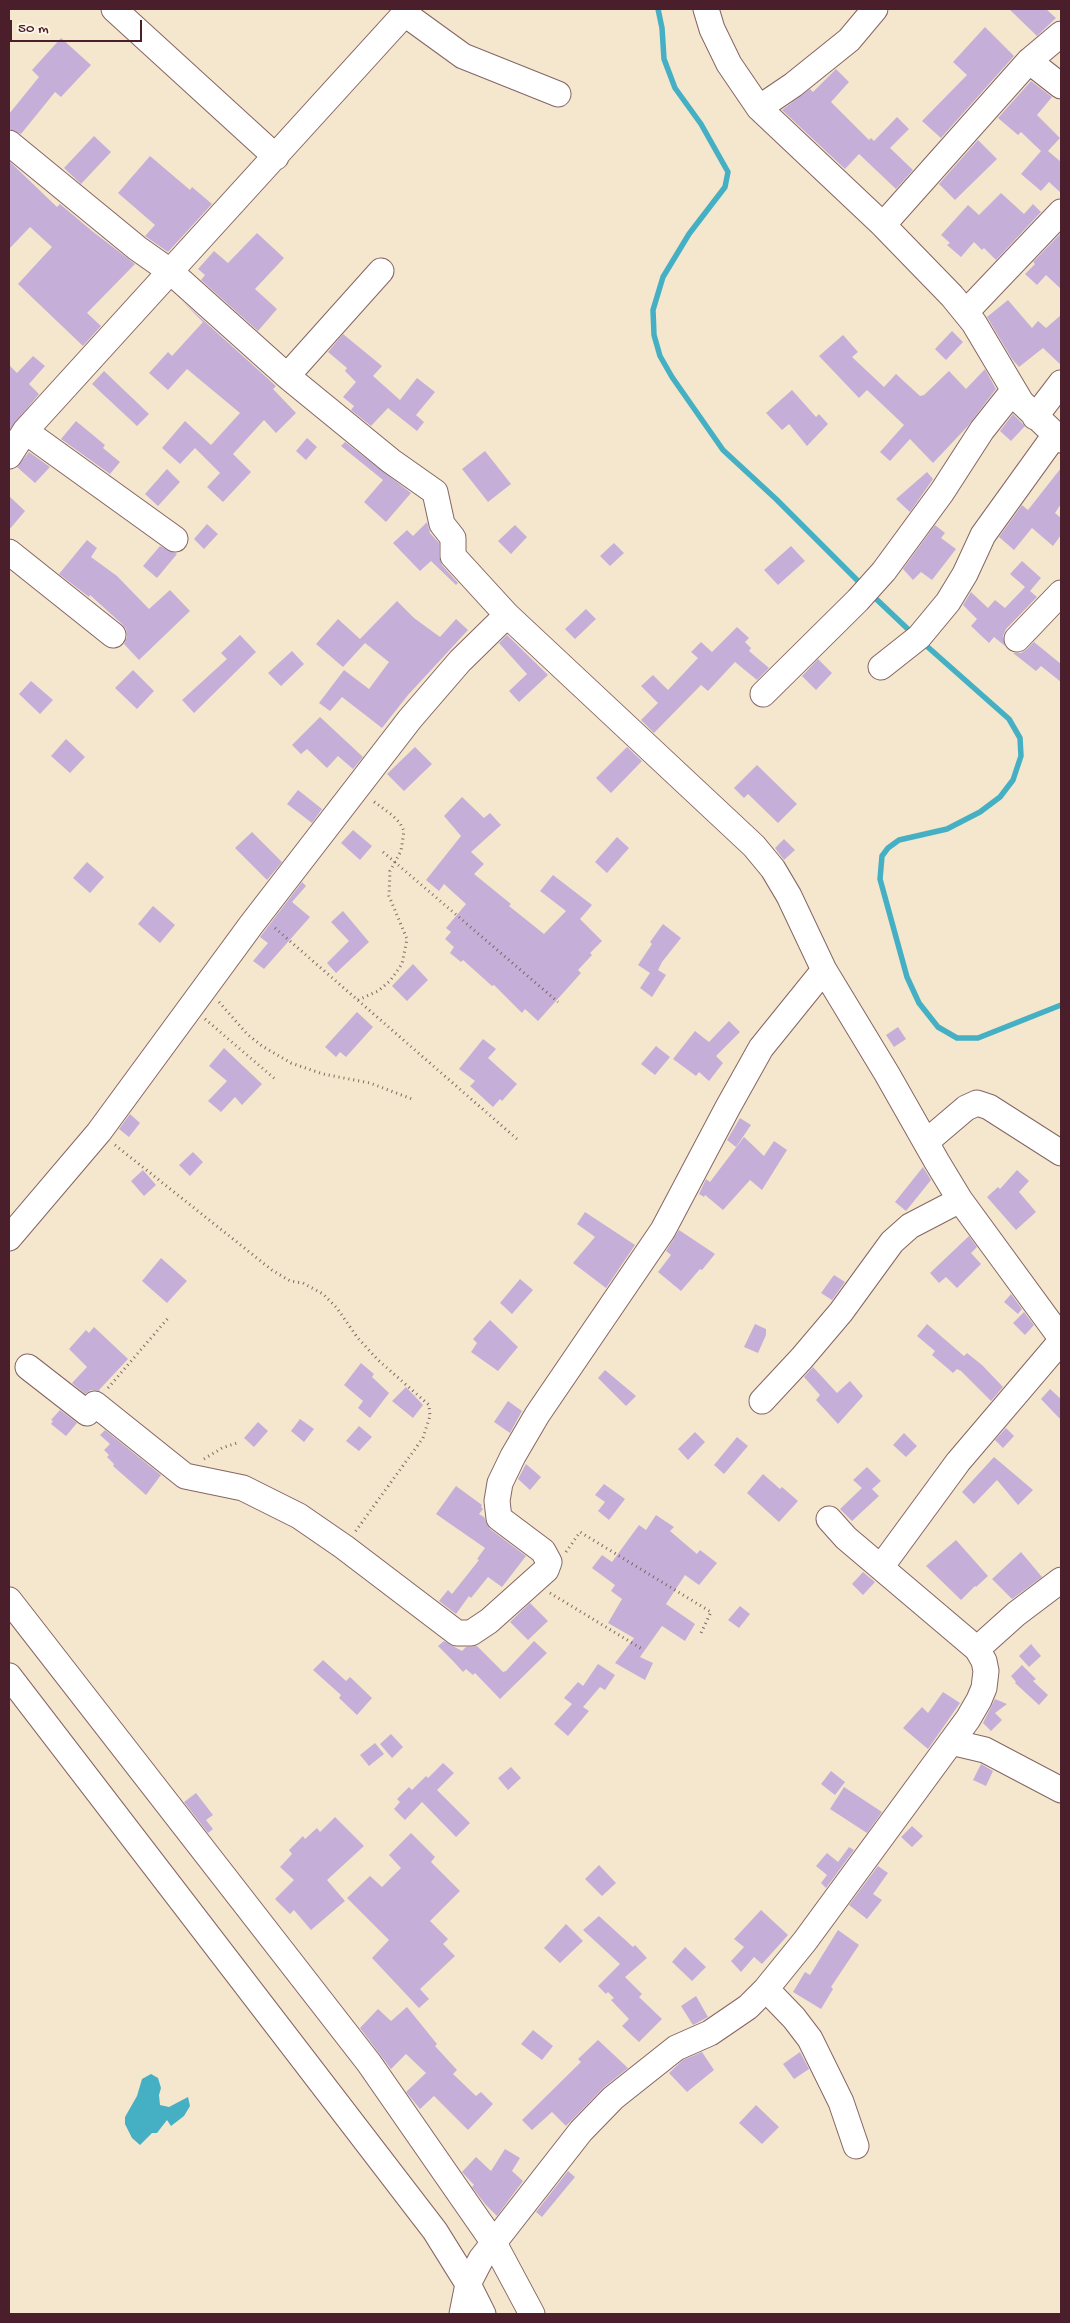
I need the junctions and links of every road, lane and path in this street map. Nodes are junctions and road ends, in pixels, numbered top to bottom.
1 (114, 9) edge
2 (706, 9) edge
3 (875, 9) edge
4 (407, 11) edge
5 (1061, 34) edge
6 (1029, 61) junction
7 (1061, 86) edge
8 (558, 94) dead end
9 (759, 108) junction
10 (9, 143) edge
11 (276, 157) junction
12 (1061, 212) edge
13 (883, 225) junction
14 (381, 271) dead end
15 (171, 272) junction
16 (966, 312) junction
17 (287, 376) junction
18 (1061, 383) edge
19 (1013, 391) junction
20 (1035, 417) junction
21 (25, 431) junction
22 (1058, 438) edge
23 (9, 454) edge
24 (175, 539) dead end
25 (9, 552) edge
26 (1061, 592) edge
27 (507, 614) junction
28 (113, 635) dead end
29 (1017, 639) dead end
30 (880, 667) dead end
31 (763, 694) dead end
32 (367, 775) junction
33 (383, 852) dead end
34 (395, 862) junction
35 (259, 914) junction
36 (824, 970) junction
37 (358, 1000) junction
38 (196, 1001) junction
39 (558, 1002) dead end
40 (275, 1079) dead end
41 (412, 1099) dead end
42 (99, 1132) junction
43 (517, 1139) dead end
44 (926, 1142) junction
45 (1061, 1153) edge
46 (960, 1200) junction
47 (9, 1238) edge
48 (169, 1317) dead end
49 (1061, 1340) edge
50 (28, 1367) dead end
51 (762, 1401) dead end
52 (95, 1404) junction
53 (237, 1443) dead end
54 (185, 1476) junction
55 (829, 1519) dead end
56 (344, 1546) junction
57 (563, 1556) dead end
58 (881, 1567) junction
59 (1061, 1580) edge
60 (532, 1582) junction
61 (9, 1600) edge
62 (701, 1633) dead end
63 (642, 1649) dead end
64 (977, 1649) junction
65 (9, 1676) edge
66 (951, 1742) junction
67 (1061, 1790) edge
68 (766, 1989) junction
69 (856, 2146) dead end
70 (494, 2243) junction
71 (468, 2284) junction
72 (462, 2314) edge
73 (483, 2314) edge
74 (532, 2314) edge

1 - 11 street
2 - 9 street
3 - 9 street
4 - 8 street
4 - 11 street
5 - 6 street
6 - 7 street
6 - 13 street
9 - 13 street
10 - 15 street
11 - 15 street
12 - 16 street
13 - 16 street
14 - 17 street
15 - 17 street
15 - 21 street
16 - 19 street
17 - 27 street
18 - 20 street
19 - 20 street
19 - 31 street
20 - 22 street
21 - 23 street
21 - 24 street
22 - 30 street
25 - 28 street
26 - 29 street
27 - 32 street
27 - 36 street
32 - 34 path
32 - 35 street
33 - 34 path
34 - 37 path
34 - 39 path
35 - 37 path
35 - 38 street
36 - 44 street
36 - 60 street
37 - 43 path
38 - 40 path
38 - 41 path
38 - 42 street
42 - 47 street
42 - 56 path
44 - 45 street
44 - 46 street
46 - 49 street
46 - 51 street
48 - 52 path
49 - 58 street
50 - 52 street
52 - 54 street
53 - 54 path
54 - 56 street
55 - 58 street
56 - 60 street
57 - 62 path
58 - 64 street
59 - 64 street
60 - 63 path
61 - 70 street
64 - 66 street
65 - 71 street
66 - 67 street
66 - 68 street
68 - 69 street
68 - 70 street
70 - 71 street
70 - 74 street
71 - 72 street
71 - 73 street

